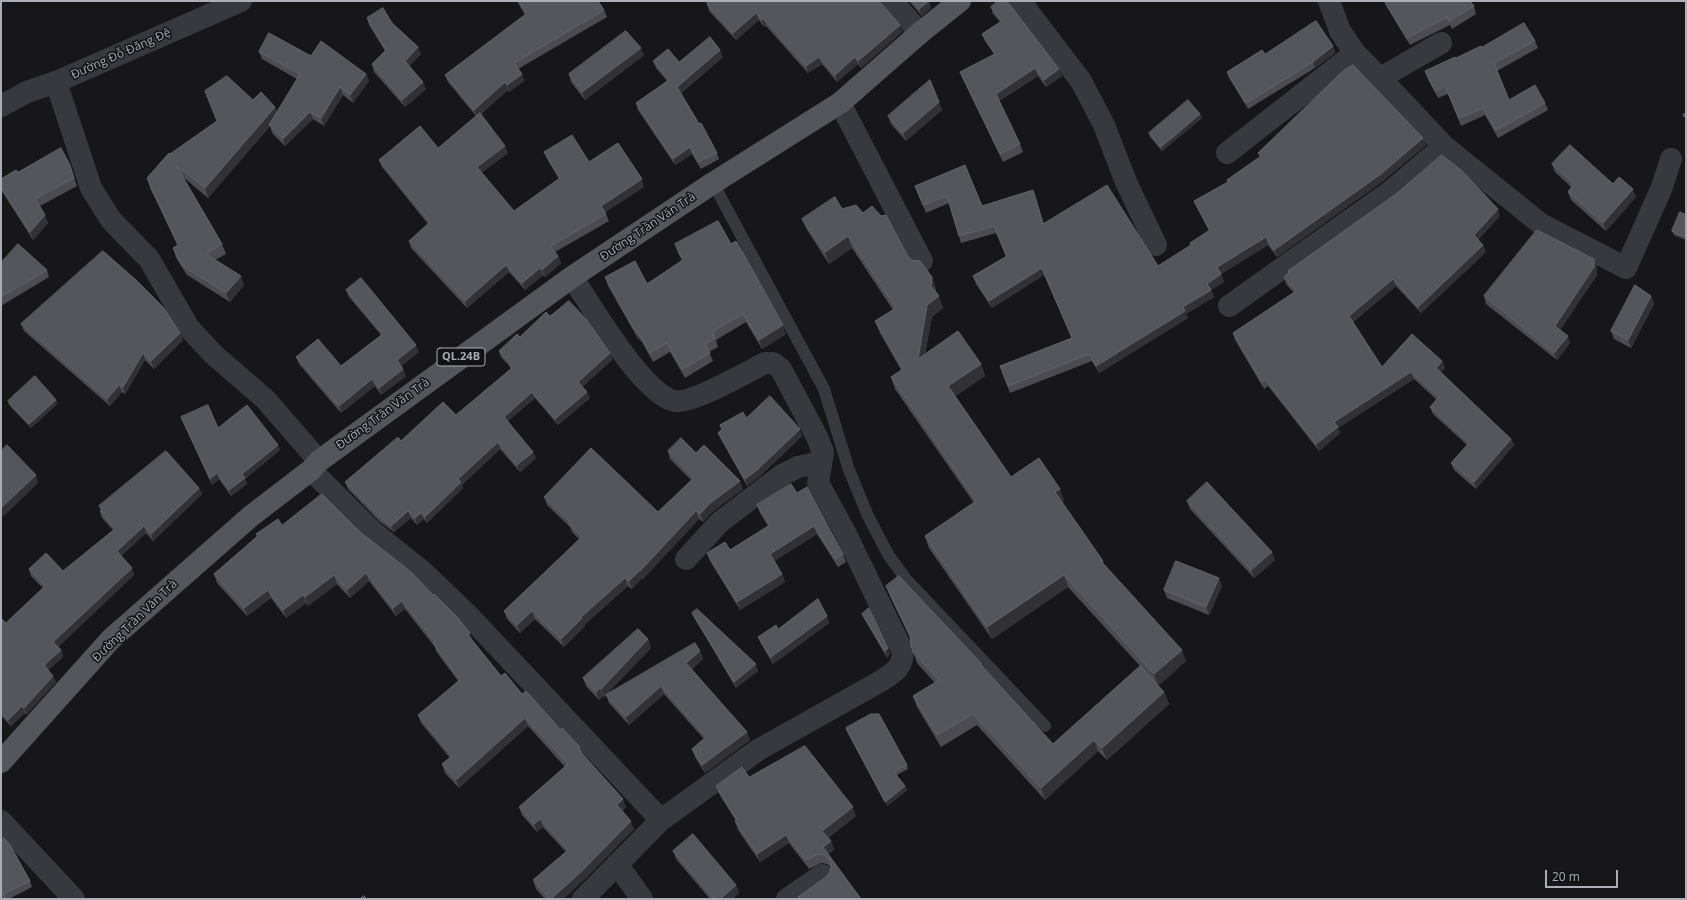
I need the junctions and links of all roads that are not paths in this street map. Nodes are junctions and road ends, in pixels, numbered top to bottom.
1 (241, 1) edge
2 (892, 1) edge
3 (960, 1) edge
4 (1020, 1) edge
5 (1329, 1) edge
6 (920, 33) junction
7 (1441, 43) dead end
8 (1355, 54) junction
9 (1379, 79) junction
10 (56, 82) junction
11 (840, 103) junction
12 (1, 106) edge
13 (1444, 146) junction
14 (1227, 153) dead end
15 (1671, 159) dead end
16 (713, 183) junction
17 (1156, 245) dead end
18 (922, 260) dead end
19 (572, 277) junction
20 (1229, 306) dead end
21 (821, 462) junction
22 (315, 466) junction
23 (686, 559) dead end
24 (1045, 726) dead end
25 (1, 762) edge
26 (661, 820) junction
27 (1, 821) edge
28 (617, 864) junction
29 (822, 875) dead end
30 (74, 899) edge
31 (583, 899) edge
32 (642, 899) edge
33 (787, 899) edge

1 - 10 street, Đường Đỗ Đăng Đệ
2 - 6 street
3 - 6 main road, Đường Trần Văn Trà / QL.24B
4 - 17 street
5 - 8 street
6 - 11 main road, Đường Trần Văn Trà / QL.24B
7 - 9 street
8 - 9 street
8 - 14 street
9 - 13 street
10 - 12 street, Đường Đỗ Đăng Đệ
10 - 22 street
11 - 16 main road, Đường Trần Văn Trà / QL.24B
11 - 18 street
13 - 15 street
13 - 20 street
16 - 19 main road, Đường Trần Văn Trà / QL.24B
16 - 24 lane
19 - 21 street
19 - 22 main road, Đường Trần Văn Trà / QL.24B
21 - 23 street
21 - 26 street
22 - 25 main road, Đường Trần Văn Trà / QL.24B
22 - 26 street
26 - 28 street
27 - 30 street
28 - 31 street
28 - 32 street
29 - 33 street

